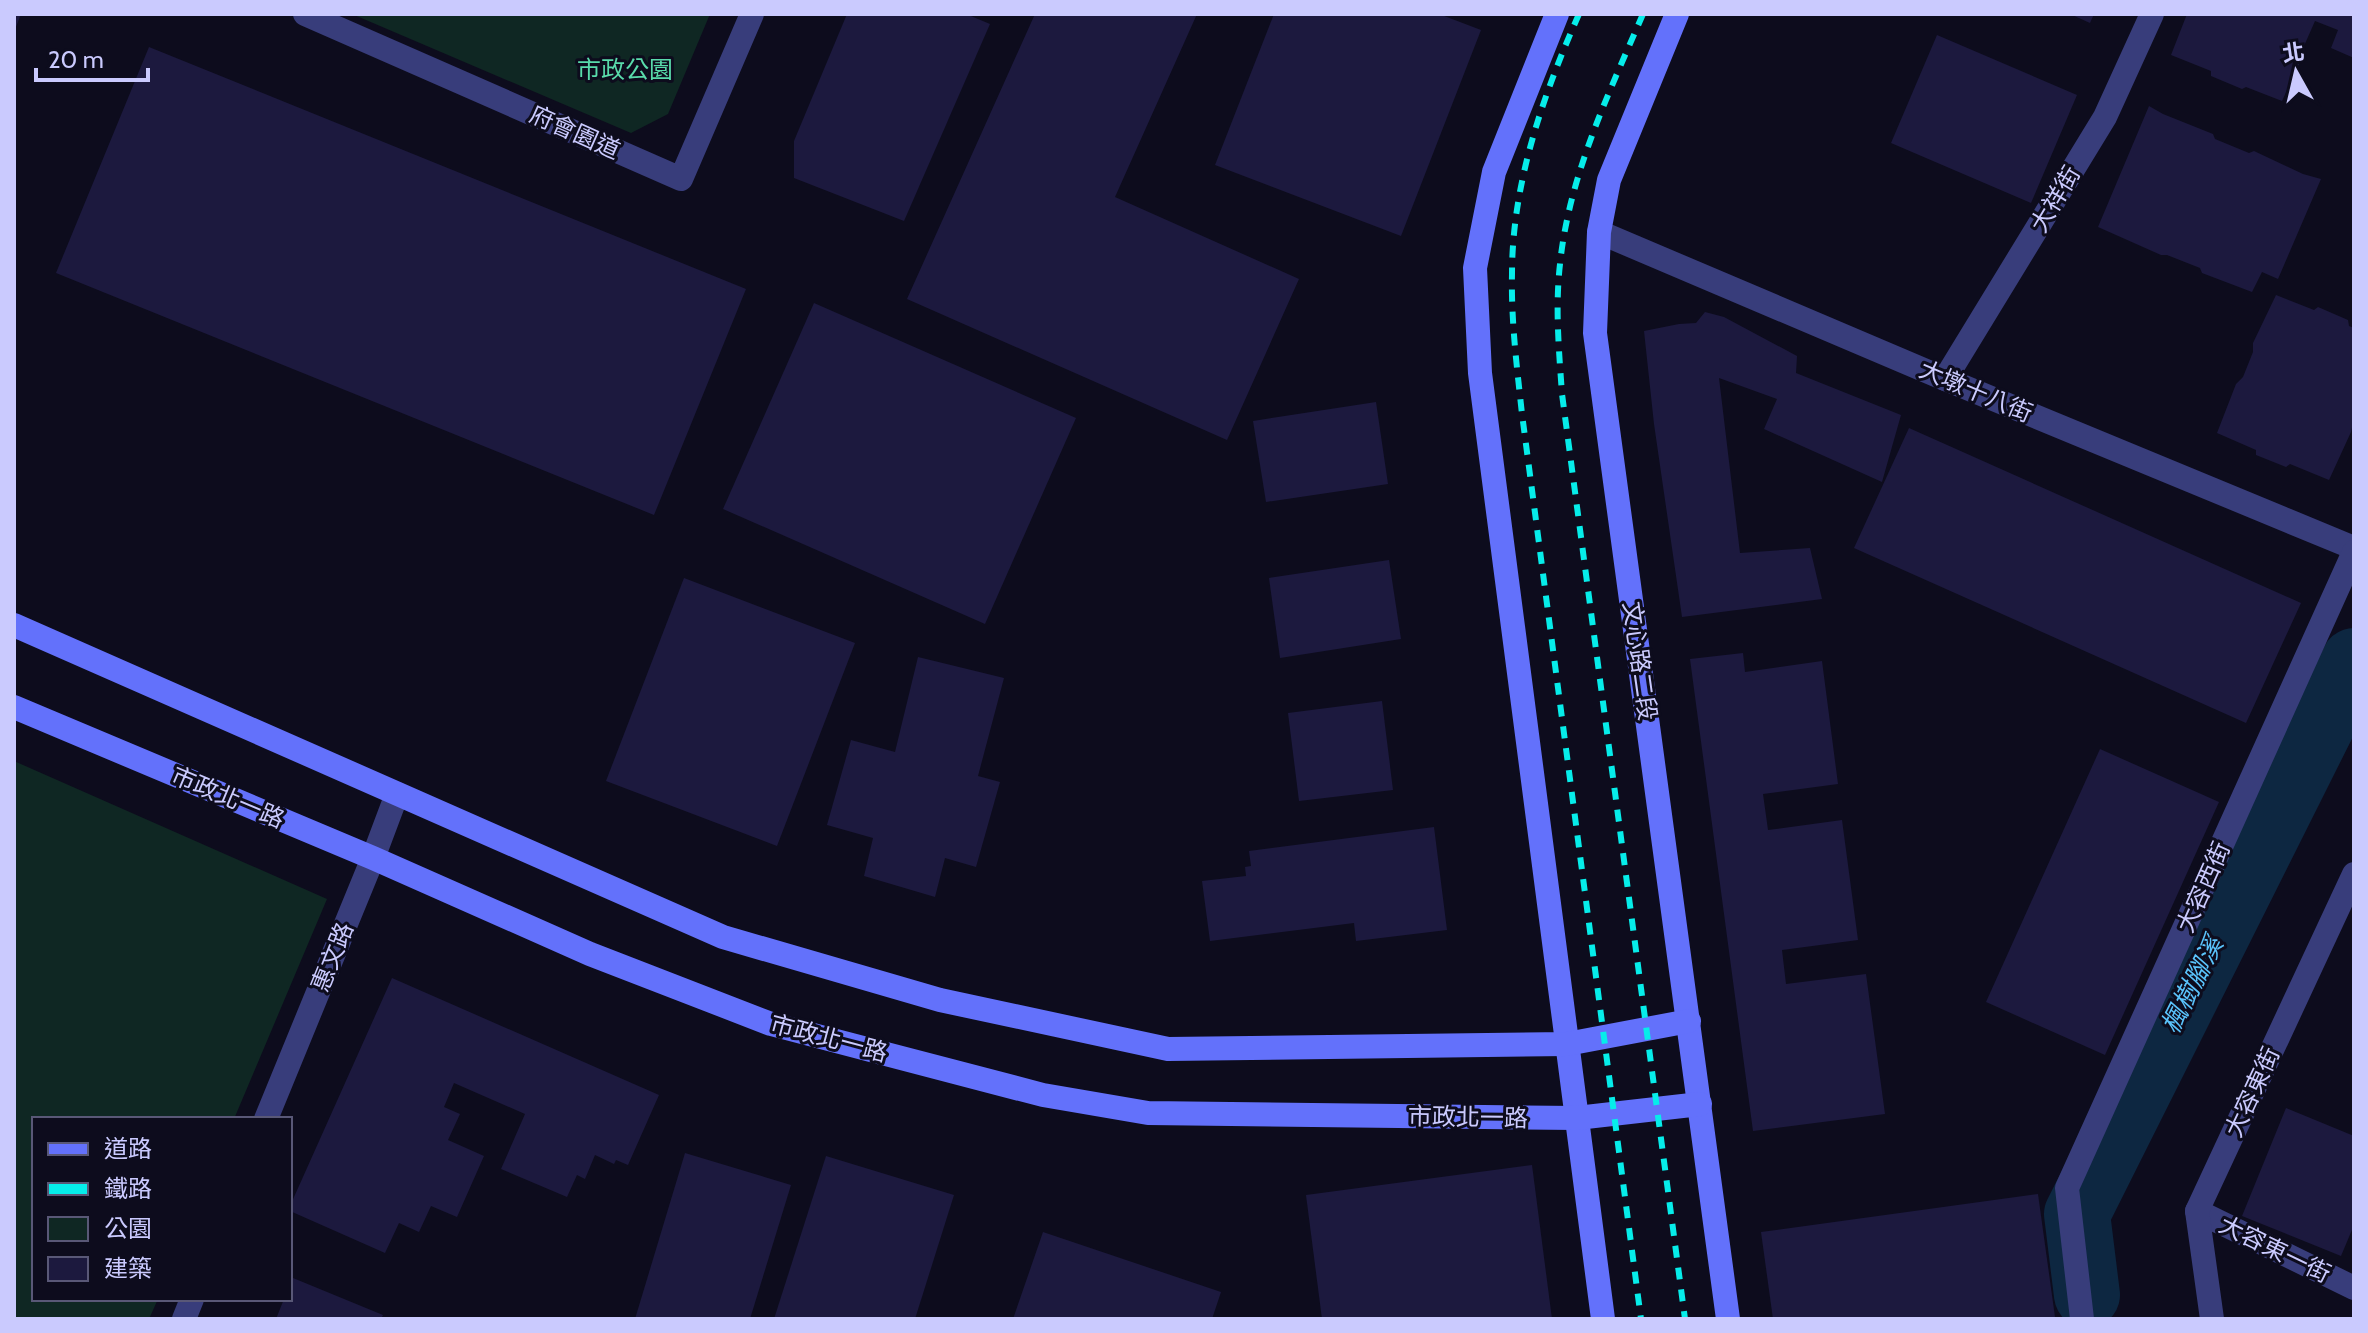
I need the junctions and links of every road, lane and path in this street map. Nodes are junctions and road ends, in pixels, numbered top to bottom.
1 (305, 14) edge
2 (752, 14) edge
3 (1557, 14) edge
4 (1677, 14) edge
5 (2152, 14) edge
6 (1599, 232) junction
7 (1945, 379) junction
8 (2354, 550) edge
9 (14, 625) edge
10 (14, 707) edge
11 (397, 794) junction
12 (373, 858) junction
13 (2354, 874) edge
14 (1689, 1021) junction
15 (1567, 1044) junction
16 (1700, 1104) junction
17 (267, 1117) edge
18 (1577, 1118) junction
19 (2197, 1211) junction
20 (2354, 1288) edge
21 (1603, 1319) edge
22 (1728, 1319) edge
23 (2082, 1319) edge
24 (2212, 1319) edge

1 - 2 street, 府會園道
3 - 15 street
4 - 6 street, 文心路二段
5 - 7 street, 大祥街
6 - 7 street, 大墩十八街
6 - 14 street, 文心路二段
7 - 8 street, 大墩十八街
8 - 23 street, 大容西街
9 - 11 street
10 - 12 street, 市政北一路
11 - 12 street, 惠文路
11 - 15 street
12 - 17 street, 惠文路
12 - 18 street, 市政北一路
13 - 19 street, 大容東街
14 - 15 street
14 - 16 street, 文心路二段
15 - 18 street
16 - 18 street, 市政北一路
16 - 22 street, 文心路二段
18 - 21 street
19 - 20 street, 大容東一街
19 - 24 street

